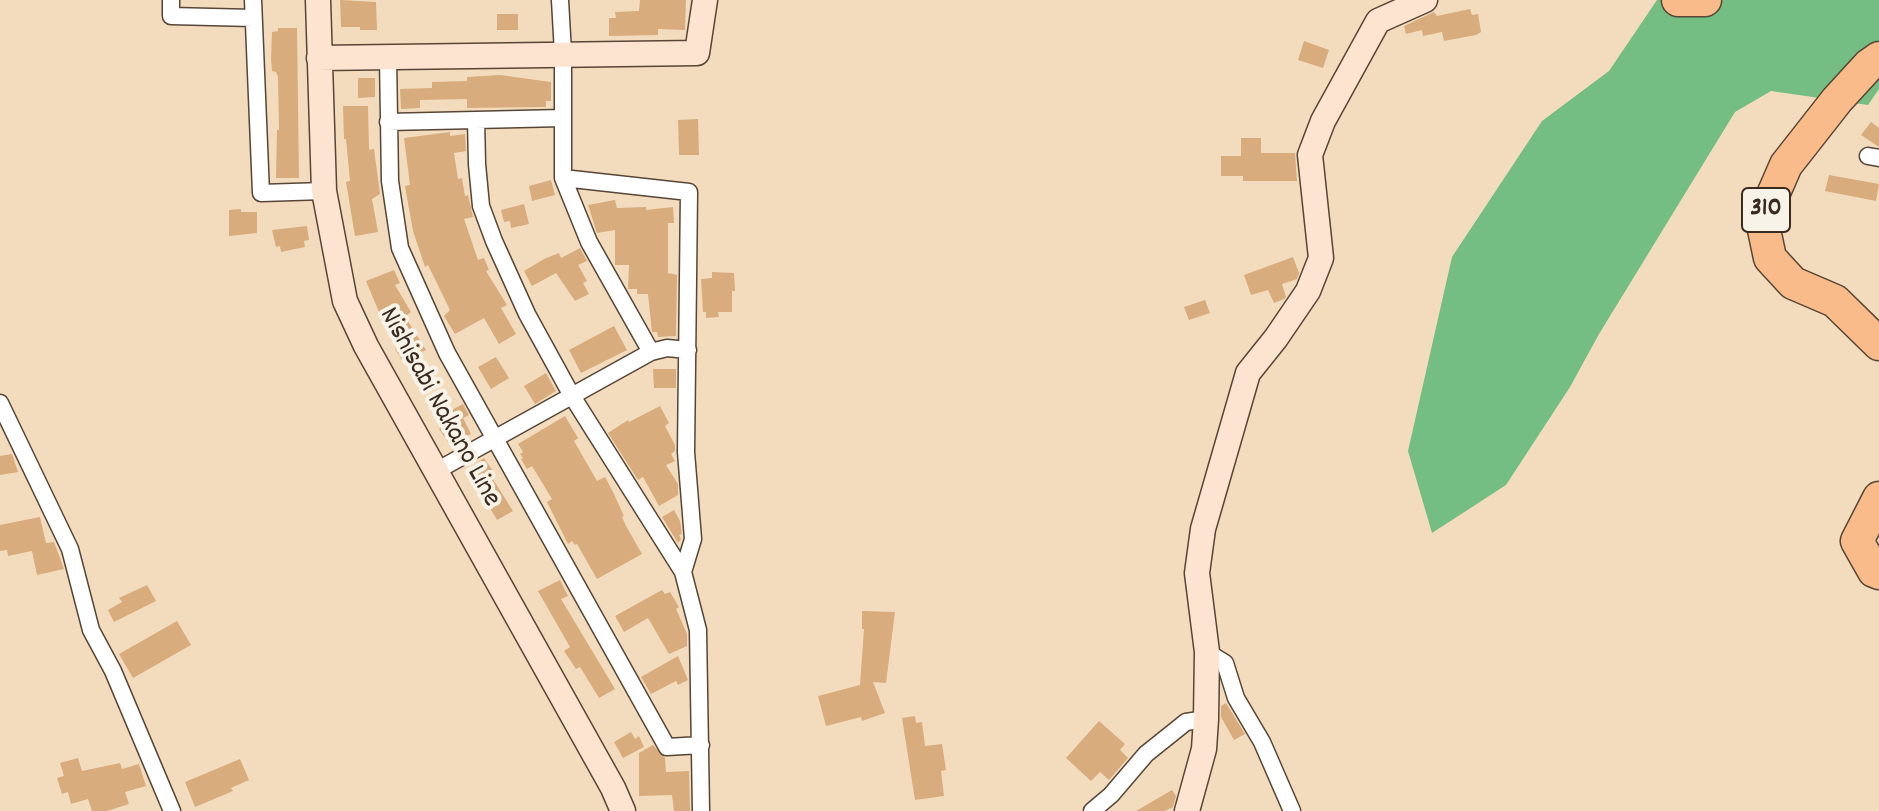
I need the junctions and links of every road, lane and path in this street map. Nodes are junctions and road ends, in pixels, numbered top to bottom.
1 (171, 0) edge
2 (253, 0) edge
3 (318, 0) edge
4 (560, 0) edge
5 (705, 0) edge
6 (1425, 0) edge
7 (1678, 0) edge
8 (1705, 0) edge
9 (253, 18) junction
10 (563, 53) junction
11 (388, 57) junction
12 (319, 58) junction
13 (1879, 58) edge
14 (563, 118) junction
15 (476, 120) junction
16 (388, 122) junction
17 (563, 178) junction
18 (324, 191) junction
19 (1879, 344) edge
20 (688, 350) junction
21 (651, 352) junction
22 (572, 396) junction
23 (0, 403) edge
24 (497, 438) junction
25 (438, 470) junction
26 (1879, 498) edge
27 (683, 572) junction
28 (1879, 573) edge
29 (1207, 652) junction
30 (1206, 719) junction
31 (701, 745) junction
32 (172, 811) edge
33 (623, 811) edge
34 (701, 811) edge
35 (1092, 811) edge
36 (1187, 811) edge
37 (1292, 811) edge

1 - 9 street
2 - 9 street
3 - 12 street, Nishisabi Nakano Line
4 - 10 street
5 - 10 street
6 - 29 street
7 - 8 highway
9 - 18 street
10 - 11 street
10 - 14 street
11 - 12 street
11 - 16 street
12 - 18 street, Nishisabi Nakano Line
13 - 19 highway, 310
14 - 15 street
14 - 17 street
15 - 16 street
15 - 22 street
16 - 24 street
17 - 20 street
17 - 21 street
18 - 25 street, Nishisabi Nakano Line
20 - 21 street
20 - 27 street
21 - 22 street
22 - 24 street
22 - 27 street
23 - 32 street
24 - 25 street
24 - 31 street
25 - 33 street, Nishisabi Nakano Line
26 - 28 highway
27 - 31 street
29 - 30 street
29 - 37 street
30 - 35 street
30 - 36 street
31 - 34 street

